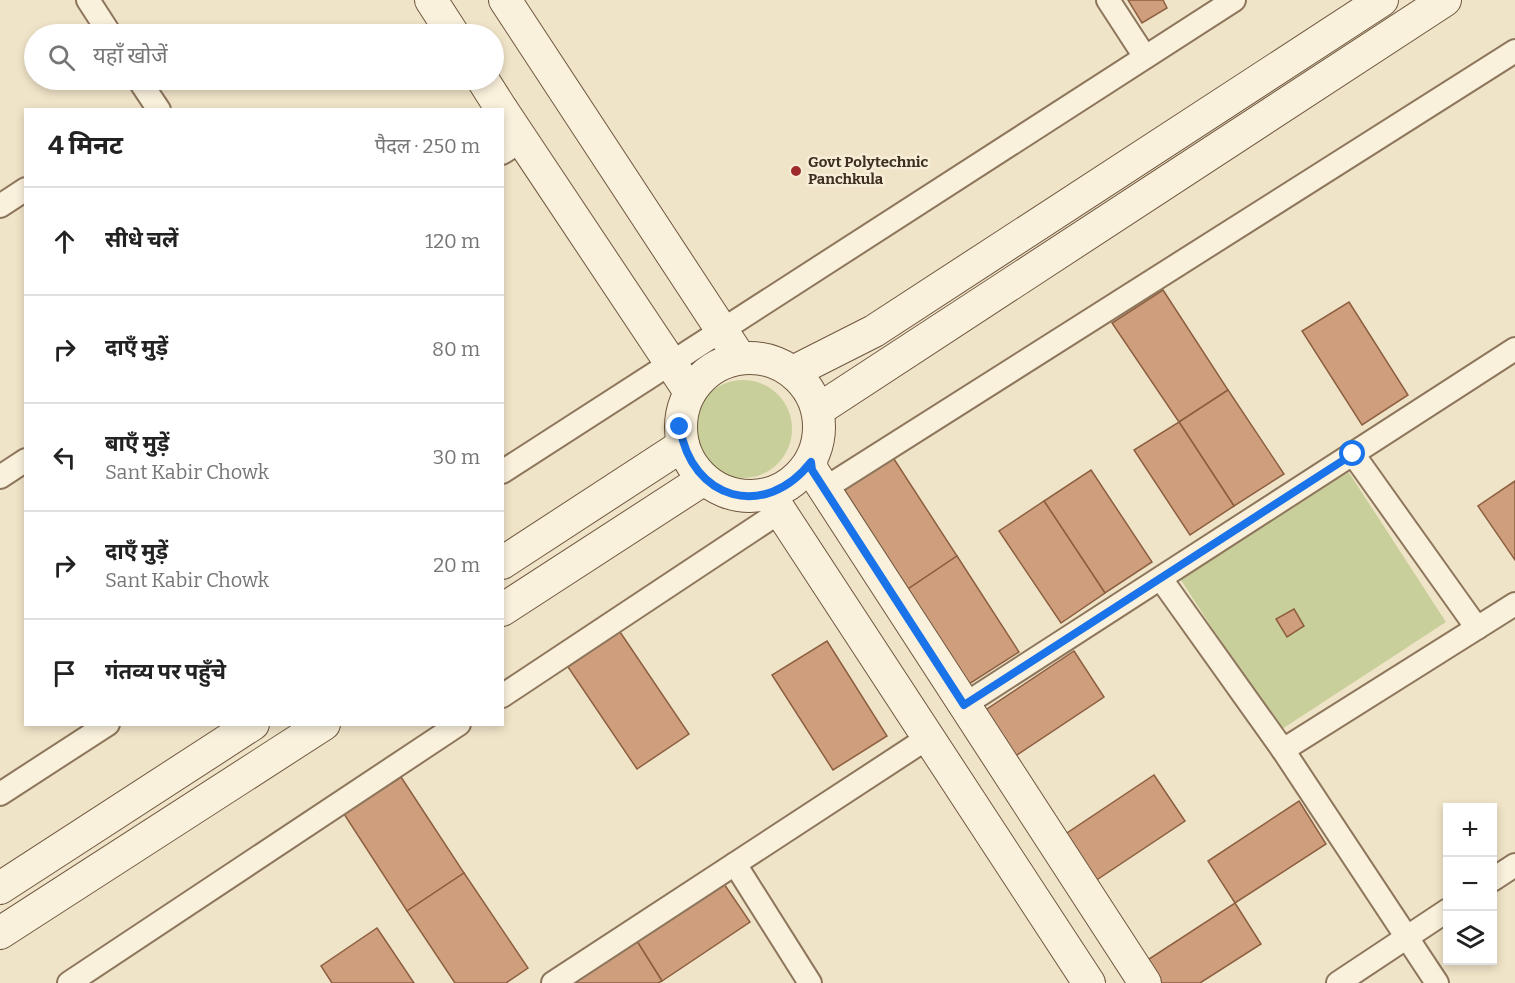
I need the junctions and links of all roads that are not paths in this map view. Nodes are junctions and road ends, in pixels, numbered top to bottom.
1 (88, 0) edge
2 (430, 0) edge
3 (505, 0) edge
4 (1108, 0) edge
5 (1234, 0) edge
6 (1382, 0) edge
7 (1445, 0) edge
8 (104, 24) edge
9 (446, 24) edge
10 (1515, 51) edge
11 (1145, 57) junction
12 (144, 90) edge
13 (489, 90) edge
14 (153, 107) edge
15 (501, 108) edge
16 (504, 117) edge
17 (513, 147) edge
18 (24, 190) edge
19 (0, 206) edge
20 (721, 330) junction
21 (1515, 349) edge
22 (740, 358) junction
23 (670, 364) junction
24 (793, 372) junction
25 (690, 392) junction
26 (818, 410) junction
27 (683, 445) junction
28 (1353, 454) junction
29 (24, 461) edge
30 (504, 471) edge
31 (818, 476) junction
32 (0, 477) edge
33 (704, 479) junction
34 (775, 503) junction
35 (504, 562) edge
36 (1161, 579) junction
37 (1515, 604) edge
38 (504, 609) edge
39 (1477, 628) junction
40 (504, 695) edge
41 (964, 705) junction
42 (105, 726) edge
43 (250, 726) edge
44 (321, 726) edge
45 (456, 726) edge
46 (929, 737) junction
47 (1283, 750) junction
48 (0, 794) edge
49 (735, 864) junction
50 (1515, 865) edge
51 (1497, 877) edge
52 (0, 888) edge
53 (1446, 911) edge
54 (0, 933) edge
55 (1408, 936) junction
56 (70, 983) edge
57 (553, 983) edge
58 (810, 983) edge
59 (1089, 983) edge
60 (1146, 983) edge
61 (1338, 983) edge
62 (1437, 983) edge

1 - 8 street
2 - 9 street
3 - 20 street
4 - 11 street
5 - 11 street
6 - 24 street
7 - 26 street
10 - 31 street
11 - 20 street
12 - 14 street
13 - 15 street
16 - 17 street
17 - 23 street
18 - 19 street
20 - 22 street
20 - 23 street
21 - 28 street
22 - 24 street
22 - 25 street
23 - 25 street
23 - 30 street
24 - 26 street
25 - 27 street
26 - 31 street
27 - 33 street
27 - 35 street
28 - 36 street
28 - 39 street
29 - 32 street
31 - 34 street
31 - 41 street
33 - 34 street
33 - 38 street
34 - 40 street
34 - 46 street
36 - 41 street
36 - 47 street
37 - 39 street
39 - 47 street
41 - 60 street
42 - 48 street
43 - 52 street
44 - 54 street
45 - 56 street
46 - 49 street
46 - 59 street
47 - 55 street
49 - 57 street
49 - 58 street
50 - 51 street
53 - 55 street
55 - 61 street
55 - 62 street

